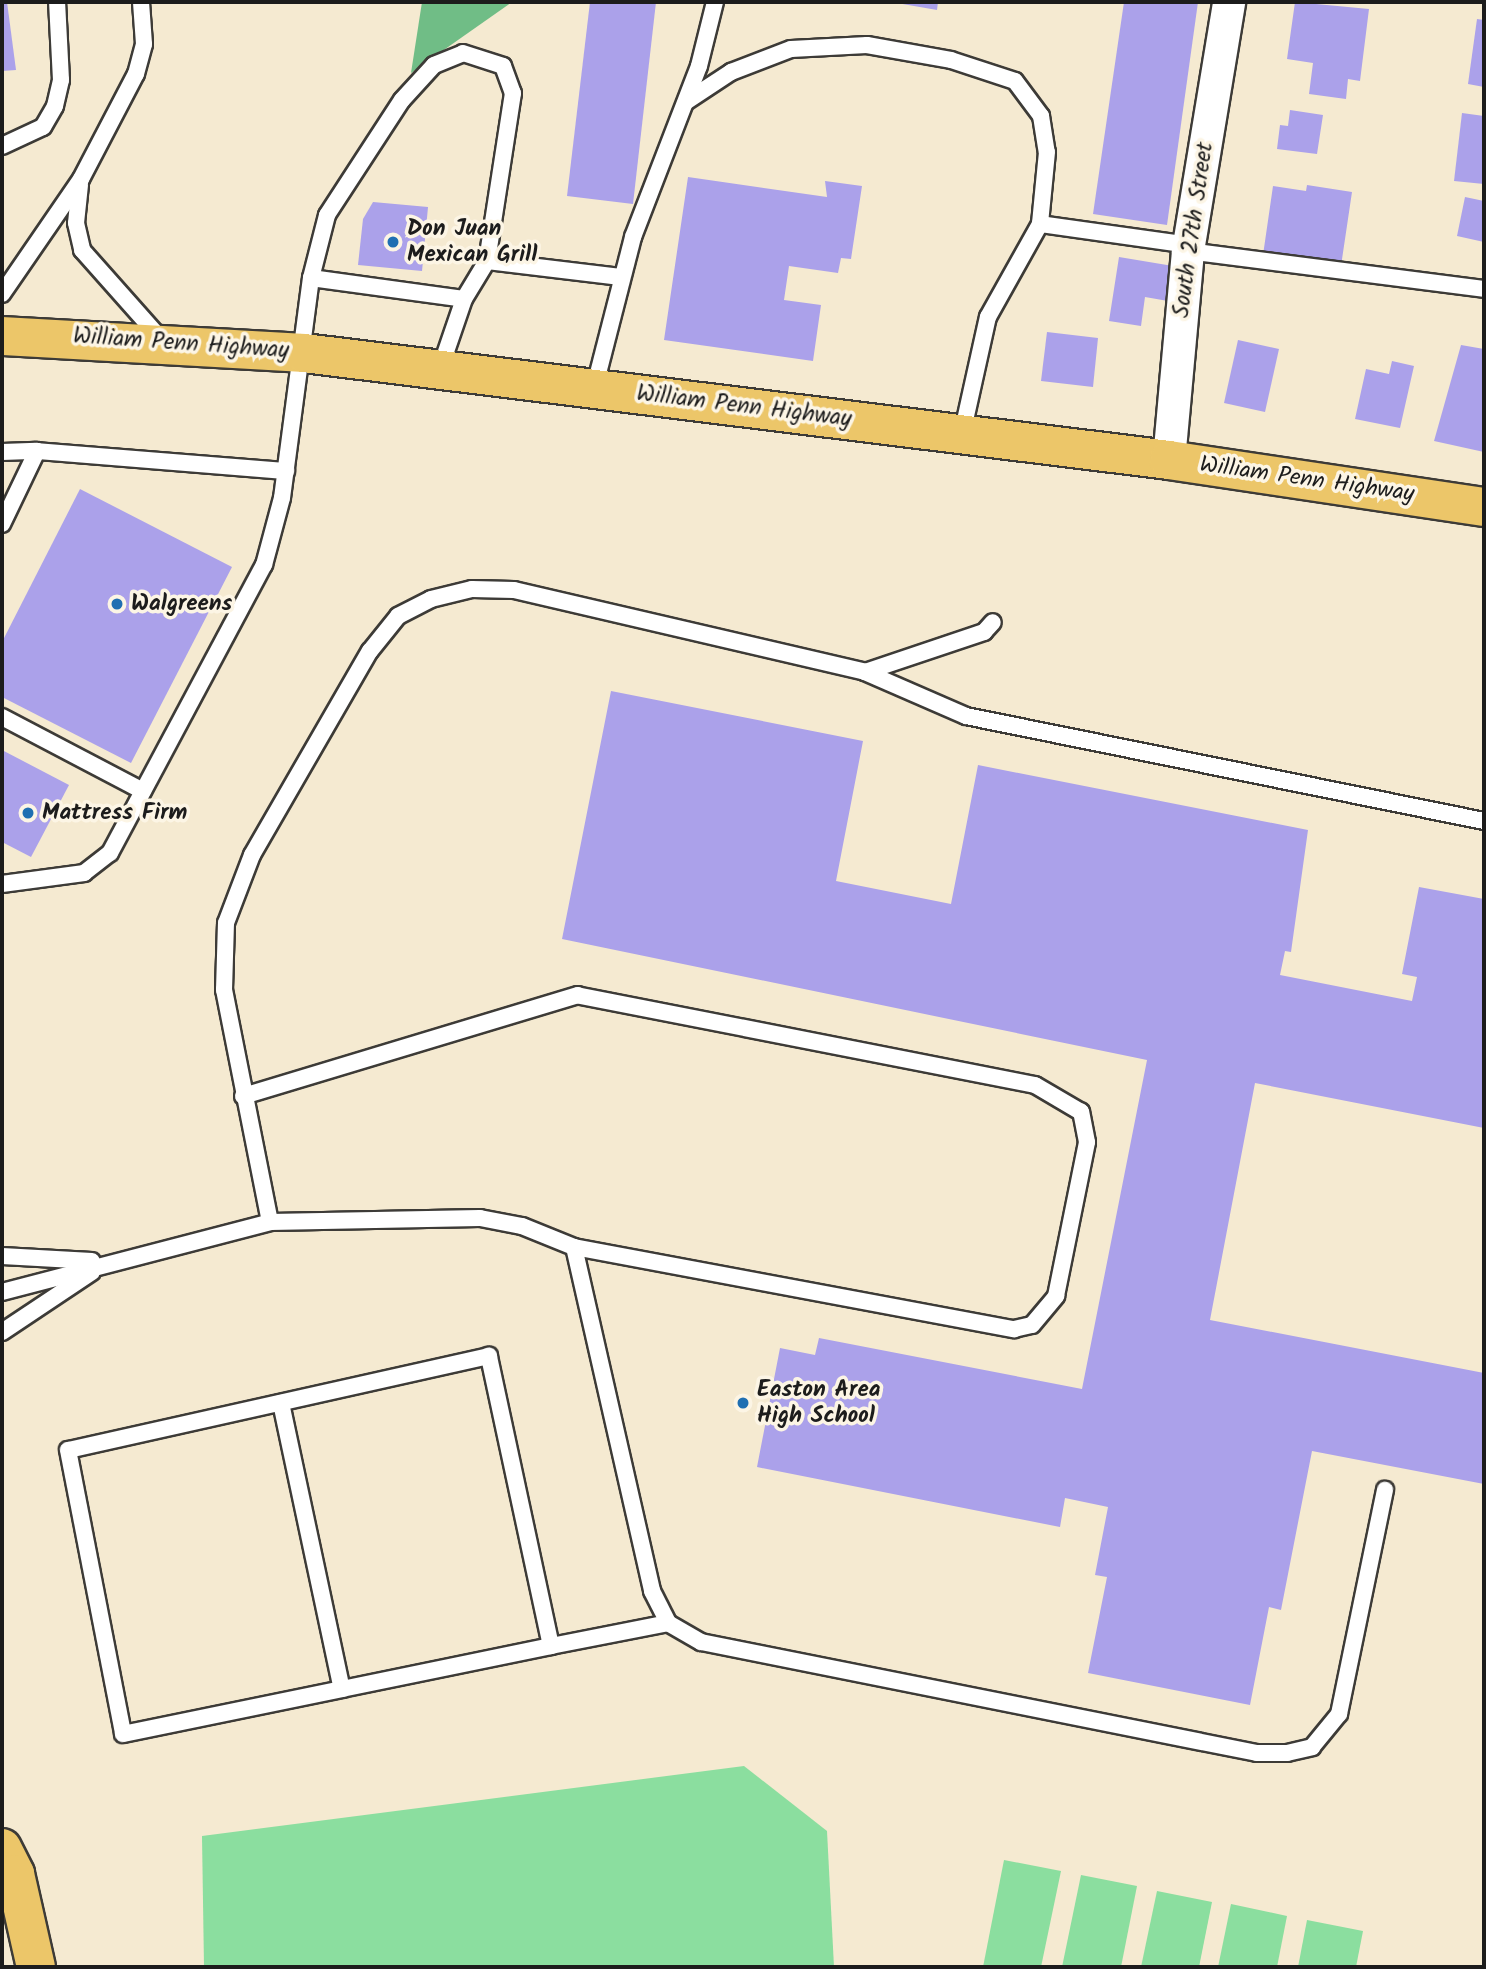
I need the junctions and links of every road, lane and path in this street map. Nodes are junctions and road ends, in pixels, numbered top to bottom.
1 (57, 2) edge
2 (715, 2) edge
3 (1229, 2) edge
4 (144, 4) edge
5 (687, 101) junction
6 (2, 146) edge
7 (81, 179) junction
8 (1040, 224) junction
9 (1189, 248) junction
10 (487, 261) junction
11 (621, 277) junction
12 (311, 278) junction
13 (1484, 289) edge
14 (2, 294) edge
15 (464, 299) junction
16 (2, 336) edge
17 (164, 342) junction
18 (304, 352) junction
19 (440, 369) junction
20 (594, 389) junction
21 (962, 434) junction
22 (37, 451) junction
23 (2, 452) edge
24 (1169, 460) junction
25 (286, 471) junction
26 (1484, 507) edge
27 (2, 524) edge
28 (993, 622) dead end
29 (864, 672) junction
30 (2, 718) edge
31 (143, 791) junction
32 (1484, 821) edge
33 (2, 884) edge
34 (243, 1096) junction
35 (270, 1222) junction
36 (574, 1247) junction
37 (2, 1256) edge
38 (108, 1262) junction
39 (2, 1292) edge
40 (2, 1332) edge
41 (281, 1403) junction
42 (1385, 1490) dead end
43 (668, 1623) junction
44 (551, 1646) junction
45 (342, 1689) junction
46 (2, 1848) edge
47 (36, 1967) edge

1 - 6 lane
2 - 5 lane
3 - 9 street, South 27th Street
4 - 7 lane
5 - 8 lane
5 - 11 lane
7 - 14 lane
7 - 17 lane
8 - 9 lane
8 - 21 lane
9 - 13 lane
9 - 24 street, South 27th Street
10 - 11 lane
10 - 12 lane
10 - 15 lane
11 - 20 lane
12 - 15 lane
12 - 18 lane
15 - 19 lane
16 - 17 main road, William Penn Highway
17 - 18 main road, William Penn Highway
18 - 19 main road, William Penn Highway
18 - 25 lane
19 - 20 main road, William Penn Highway
20 - 21 main road, William Penn Highway
21 - 24 main road, William Penn Highway
22 - 23 lane
22 - 25 lane
22 - 27 lane
24 - 26 main road, William Penn Highway
25 - 31 lane
28 - 29 lane
29 - 32 lane
29 - 34 lane
30 - 31 lane
31 - 33 lane
34 - 35 lane
34 - 36 lane
35 - 36 lane
35 - 38 lane
36 - 43 lane
37 - 38 lane
38 - 39 lane
38 - 40 lane
41 - 44 lane
41 - 45 lane
41 - 45 lane
42 - 43 lane
43 - 44 lane
44 - 45 lane
46 - 47 main road

